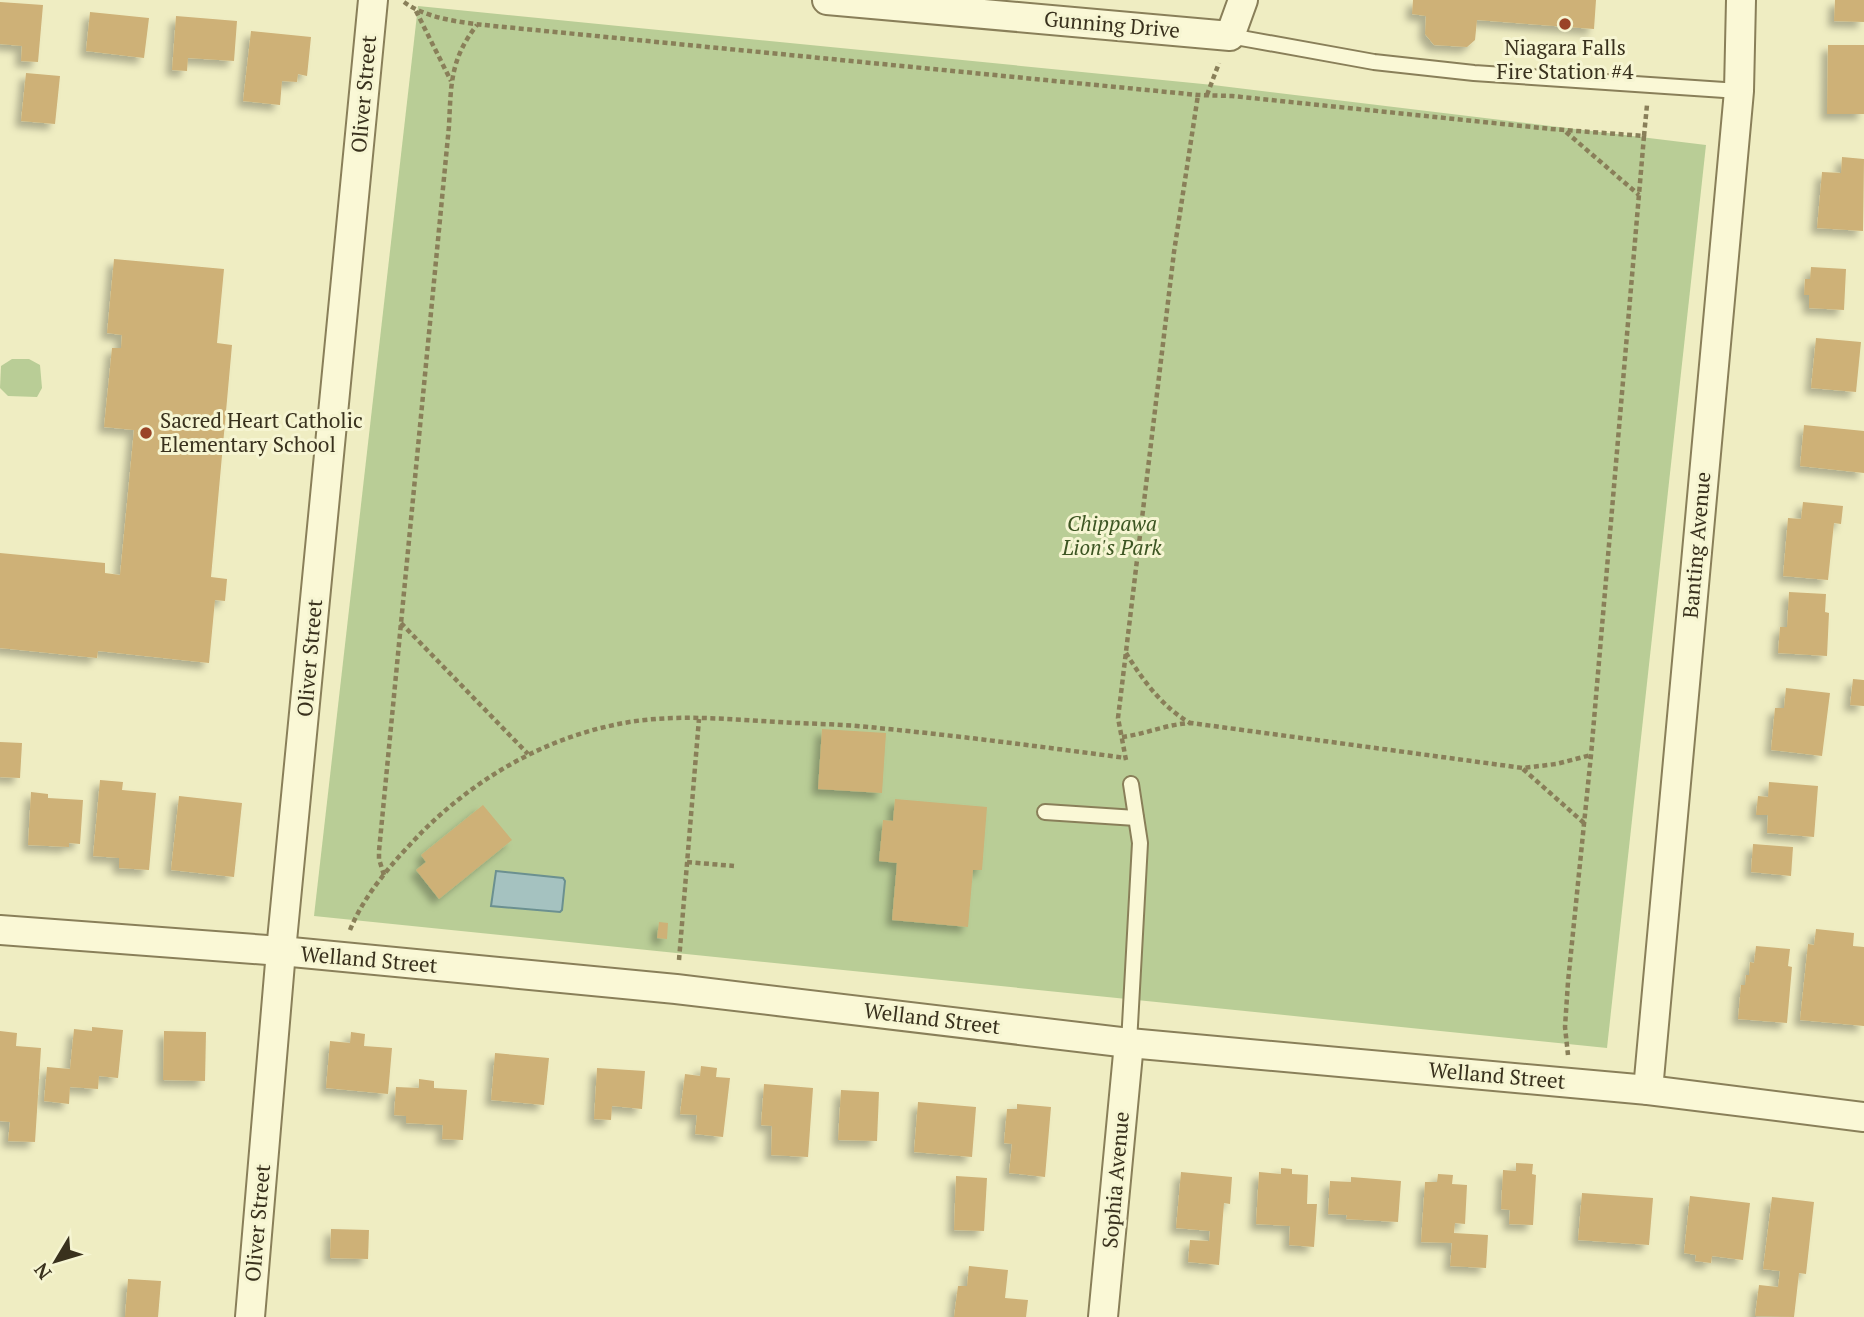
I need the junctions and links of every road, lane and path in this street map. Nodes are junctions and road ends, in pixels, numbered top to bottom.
1 (373, 0) edge
2 (827, 0) edge
3 (1243, 0) edge
4 (1741, 0) edge
5 (404, 2) dead end
6 (416, 10) junction
7 (477, 25) junction
8 (1230, 36) junction
9 (451, 82) junction
10 (1739, 91) junction
11 (1198, 95) junction
12 (1647, 105) dead end
13 (1565, 131) junction
14 (1644, 136) junction
15 (1639, 196) junction
16 (400, 623) junction
17 (1126, 653) junction
18 (699, 719) junction
19 (1191, 723) junction
20 (1122, 737) junction
21 (528, 754) junction
22 (1591, 755) junction
23 (1126, 758) junction
24 (1522, 768) junction
25 (1131, 784) joint
26 (1045, 812) dead end
27 (1136, 818) junction
28 (1584, 823) junction
29 (687, 862) junction
30 (734, 866) dead end
31 (384, 875) junction
32 (0, 930) edge
33 (281, 951) junction
34 (342, 958) junction
35 (676, 989) junction
36 (1129, 1043) junction
37 (1574, 1083) junction
38 (1648, 1090) junction
39 (1864, 1117) edge
40 (250, 1317) edge
41 (1103, 1317) edge

1 - 33 street, Oliver Street
2 - 8 street, Gunning Drive
3 - 8 street
4 - 10 street, Banting Avenue
5 - 6 path
6 - 7 path
6 - 9 path
7 - 9 path
7 - 11 path
8 - 10 lane
9 - 16 path
10 - 38 street, Banting Avenue
11 - 13 path
11 - 17 path
12 - 14 path
13 - 14 path
13 - 15 path
14 - 15 path
15 - 22 path
16 - 21 path
16 - 31 path
17 - 19 path
17 - 20 path
18 - 21 path
18 - 23 path
18 - 29 path
19 - 20 path
19 - 24 path
20 - 23 path
21 - 31 path
22 - 24 path
22 - 28 path
23 - 25 path
24 - 28 path
25 - 27 lane
26 - 27 lane
27 - 36 lane
28 - 37 path
29 - 30 path
29 - 35 path
31 - 34 path
32 - 33 street, Welland Street
33 - 34 street, Welland Street
33 - 40 street, Oliver Street
34 - 35 street, Welland Street
35 - 36 street, Welland Street
36 - 37 street, Welland Street
36 - 41 street, Sophia Avenue
37 - 38 street, Welland Street
38 - 39 street, Welland Street

